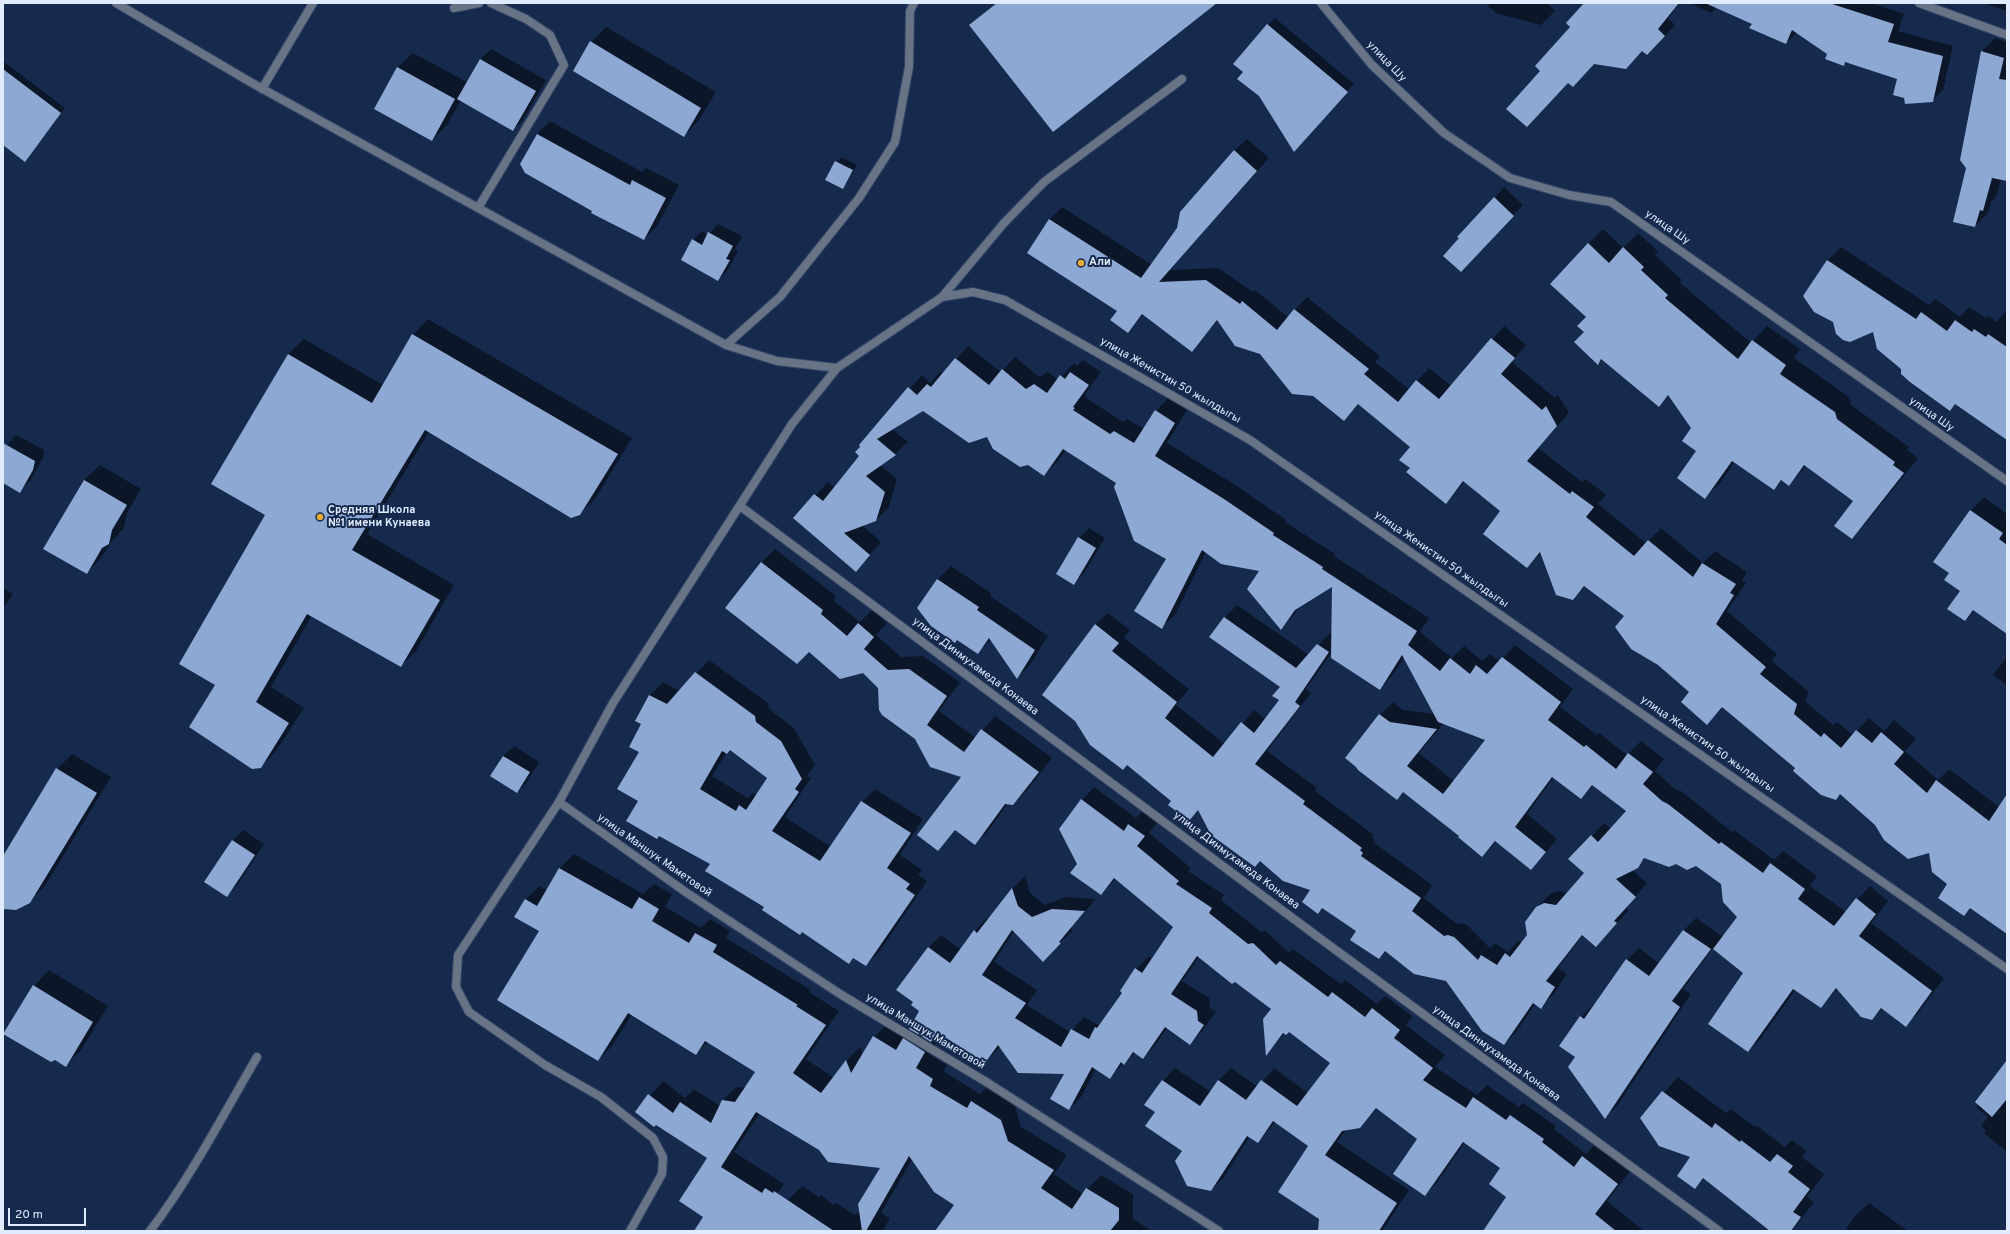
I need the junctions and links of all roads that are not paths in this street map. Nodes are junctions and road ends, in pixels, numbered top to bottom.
1 (116, 3) edge
2 (313, 3) edge
3 (479, 3) edge
4 (491, 3) edge
5 (914, 3) edge
6 (1321, 3) edge
7 (1919, 3) edge
8 (454, 8) dead end
9 (2007, 35) edge
10 (1182, 79) dead end
11 (262, 89) junction
12 (478, 208) junction
13 (942, 297) junction
14 (726, 345) junction
15 (837, 368) junction
16 (2007, 481) edge
17 (740, 506) junction
18 (559, 802) junction
19 (2007, 969) edge
20 (257, 1057) dead end
21 (150, 1231) edge
22 (630, 1231) edge
23 (1219, 1231) edge
24 (1719, 1231) edge

1 - 11 street
2 - 11 street
3 - 8 street
4 - 12 street
5 - 14 street
6 - 16 street, улица Шу
7 - 9 street
10 - 13 street
11 - 12 street
12 - 14 street
13 - 15 street, улица Женистин 50 жылдыгы
13 - 19 street, улица Женистин 50 жылдыгы
14 - 15 street
15 - 17 street, улица Женистин 50 жылдыгы
17 - 18 street, улица Женистин 50 жылдыгы
17 - 24 street, улица Динмухамеда Конаева
18 - 22 street
18 - 23 street, улица Маншук Маметовой
20 - 21 street

